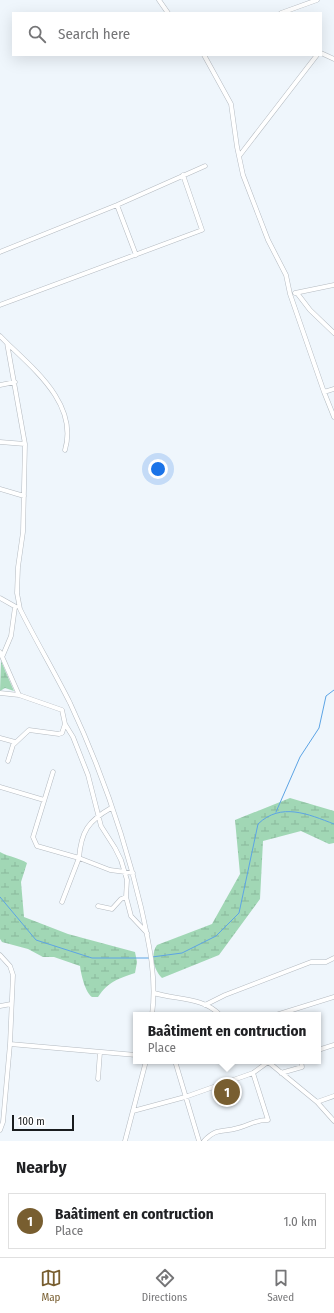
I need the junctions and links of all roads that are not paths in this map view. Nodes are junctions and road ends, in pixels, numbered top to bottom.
1 (160, 0) edge
2 (318, 0) edge
3 (167, 12) edge
4 (284, 12) edge
5 (322, 53) edge
6 (205, 56) edge
7 (316, 56) edge
8 (334, 59) edge
9 (240, 155) junction
10 (205, 166) dead end
11 (183, 175) junction
12 (117, 205) junction
13 (0, 252) edge
14 (136, 255) junction
15 (334, 285) edge
16 (297, 293) junction
17 (290, 294) junction
18 (0, 305) edge
19 (334, 333) edge
20 (0, 336) edge
21 (7, 343) junction
22 (15, 382) junction
23 (0, 385) edge
24 (334, 388) edge
25 (324, 392) junction
26 (334, 418) edge
27 (0, 442) edge
28 (25, 444) junction
29 (65, 450) dead end
30 (0, 489) edge
31 (24, 496) junction
32 (0, 598) edge
33 (15, 606) junction
34 (20, 609) junction
35 (1, 654) edge
36 (0, 692) edge
37 (19, 695) junction
38 (70, 704) junction
39 (62, 710) junction
40 (65, 724) junction
41 (0, 738) edge
42 (15, 742) junction
43 (8, 761) dead end
44 (53, 772) dead end
45 (0, 787) edge
46 (44, 800) junction
47 (111, 808) junction
48 (98, 816) junction
49 (79, 858) junction
50 (125, 873) junction
51 (133, 873) junction
52 (126, 897) junction
53 (62, 902) dead end
54 (98, 906) dead end
55 (147, 933) junction
56 (0, 955) edge
57 (334, 958) edge
58 (0, 960) edge
59 (6, 961) junction
60 (154, 993) junction
61 (334, 997) edge
62 (12, 1004) junction
63 (205, 1004) junction
64 (0, 1006) edge
65 (153, 1012) edge
66 (216, 1012) edge
67 (289, 1012) edge
68 (10, 1044) junction
69 (334, 1045) edge
70 (321, 1049) edge
71 (100, 1052) junction
72 (133, 1056) edge
73 (145, 1064) edge
74 (176, 1064) edge
75 (264, 1064) edge
76 (270, 1064) edge
77 (302, 1064) edge
78 (253, 1073) junction
79 (282, 1073) junction
80 (98, 1079) dead end
81 (334, 1096) edge
82 (185, 1097) junction
83 (317, 1102) junction
84 (133, 1111) junction
85 (334, 1121) edge
86 (0, 1130) edge
87 (201, 1140) edge
88 (126, 1141) edge
89 (194, 1141) edge

1 - 3 street
2 - 4 street
5 - 8 street
6 - 9 street
7 - 9 street
9 - 17 street
10 - 11 street
11 - 12 street
11 - 14 street
12 - 13 street
12 - 14 street
14 - 18 street
15 - 16 street
16 - 17 street
16 - 19 street
17 - 25 street
20 - 21 street
21 - 22 street
21 - 29 street
22 - 23 street
22 - 28 street
24 - 25 street
25 - 26 street
27 - 28 street
28 - 31 street
30 - 31 street
31 - 34 street
32 - 33 street
33 - 34 street
33 - 35 street
34 - 38 street
35 - 37 street
36 - 37 street
37 - 39 street
38 - 39 street
38 - 47 street
39 - 40 street
40 - 42 street
40 - 48 street
41 - 42 street
42 - 43 street
44 - 46 street
45 - 46 street
46 - 49 street
47 - 48 street
47 - 51 street
48 - 49 street
48 - 50 street
49 - 50 street
49 - 53 street
50 - 51 street
50 - 52 street
51 - 55 street
52 - 54 street
52 - 55 street
55 - 60 street
56 - 59 street
57 - 63 street
58 - 59 street
59 - 62 street
60 - 63 street
60 - 65 street
61 - 67 street
62 - 64 street
62 - 68 street
63 - 66 street
68 - 71 street
68 - 86 street
69 - 70 street
71 - 72 street
71 - 80 street
73 - 84 street
74 - 82 street
75 - 78 street
76 - 79 street
77 - 79 street
78 - 82 street
78 - 87 street
79 - 83 street
81 - 83 street
82 - 84 street
82 - 87 street
83 - 85 street
84 - 88 street
87 - 89 street

